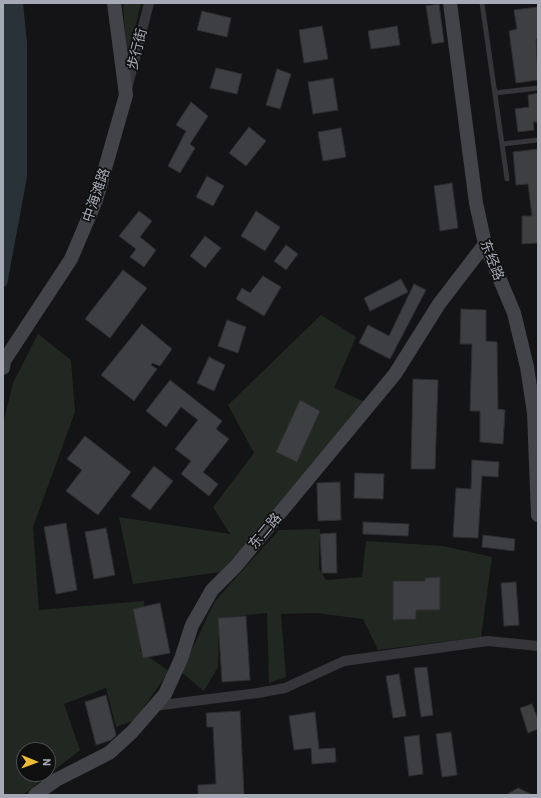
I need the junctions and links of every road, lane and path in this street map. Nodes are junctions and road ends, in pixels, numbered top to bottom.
1 (114, 3) edge
2 (149, 3) edge
3 (450, 3) edge
4 (482, 3) edge
5 (538, 88) edge
6 (495, 93) junction
7 (126, 95) junction
8 (538, 140) edge
9 (502, 144) junction
10 (507, 179) dead end
11 (485, 244) junction
12 (3, 368) edge
13 (538, 515) edge
14 (538, 646) edge
15 (154, 706) junction
16 (35, 795) edge

1 - 7 main road, 中海滩路
2 - 7 street, 步行街
3 - 11 main road, 东经路
4 - 6 lane
5 - 6 lane
6 - 9 lane
7 - 12 main road, 中海滩路
8 - 9 lane
9 - 10 lane
11 - 13 main road, 东经路
11 - 15 main road, 东二路
14 - 15 street
15 - 16 main road, 东二路

